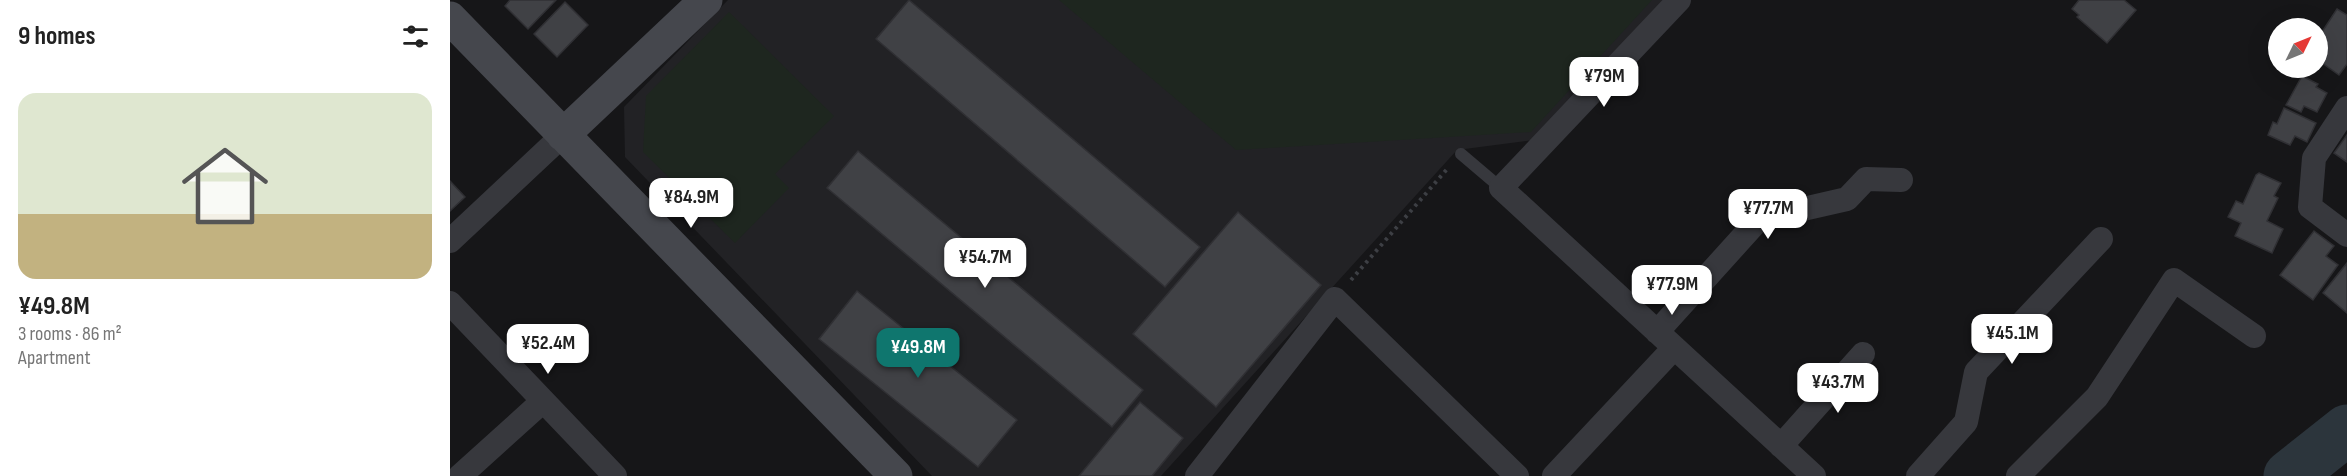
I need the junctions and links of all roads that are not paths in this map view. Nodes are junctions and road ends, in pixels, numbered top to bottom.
1 (706, 0) edge
2 (1679, 0) edge
3 (450, 18) edge
4 (2347, 108) edge
5 (563, 135) junction
6 (1461, 154) road end
7 (1901, 180) dead end
8 (1501, 188) junction
9 (2347, 236) edge
10 (2101, 239) dead end
11 (450, 241) edge
12 (450, 303) edge
13 (2254, 336) dead end
14 (1666, 340) junction
15 (1863, 354) dead end
16 (543, 401) junction
17 (1781, 446) junction
18 (460, 476) edge
19 (615, 476) edge
20 (896, 476) edge
21 (1197, 476) edge
22 (1516, 476) edge
23 (1554, 476) edge
24 (1814, 476) edge
25 (1918, 476) edge
26 (2018, 476) edge

1 - 5 street
2 - 8 street
3 - 5 street
4 - 9 street
5 - 11 street
5 - 20 street
6 - 8 lane
7 - 14 street
8 - 14 street
10 - 25 street
12 - 16 street
13 - 26 street
14 - 17 street
14 - 23 street
15 - 17 street
16 - 18 street
16 - 19 street
17 - 24 street
21 - 22 street

